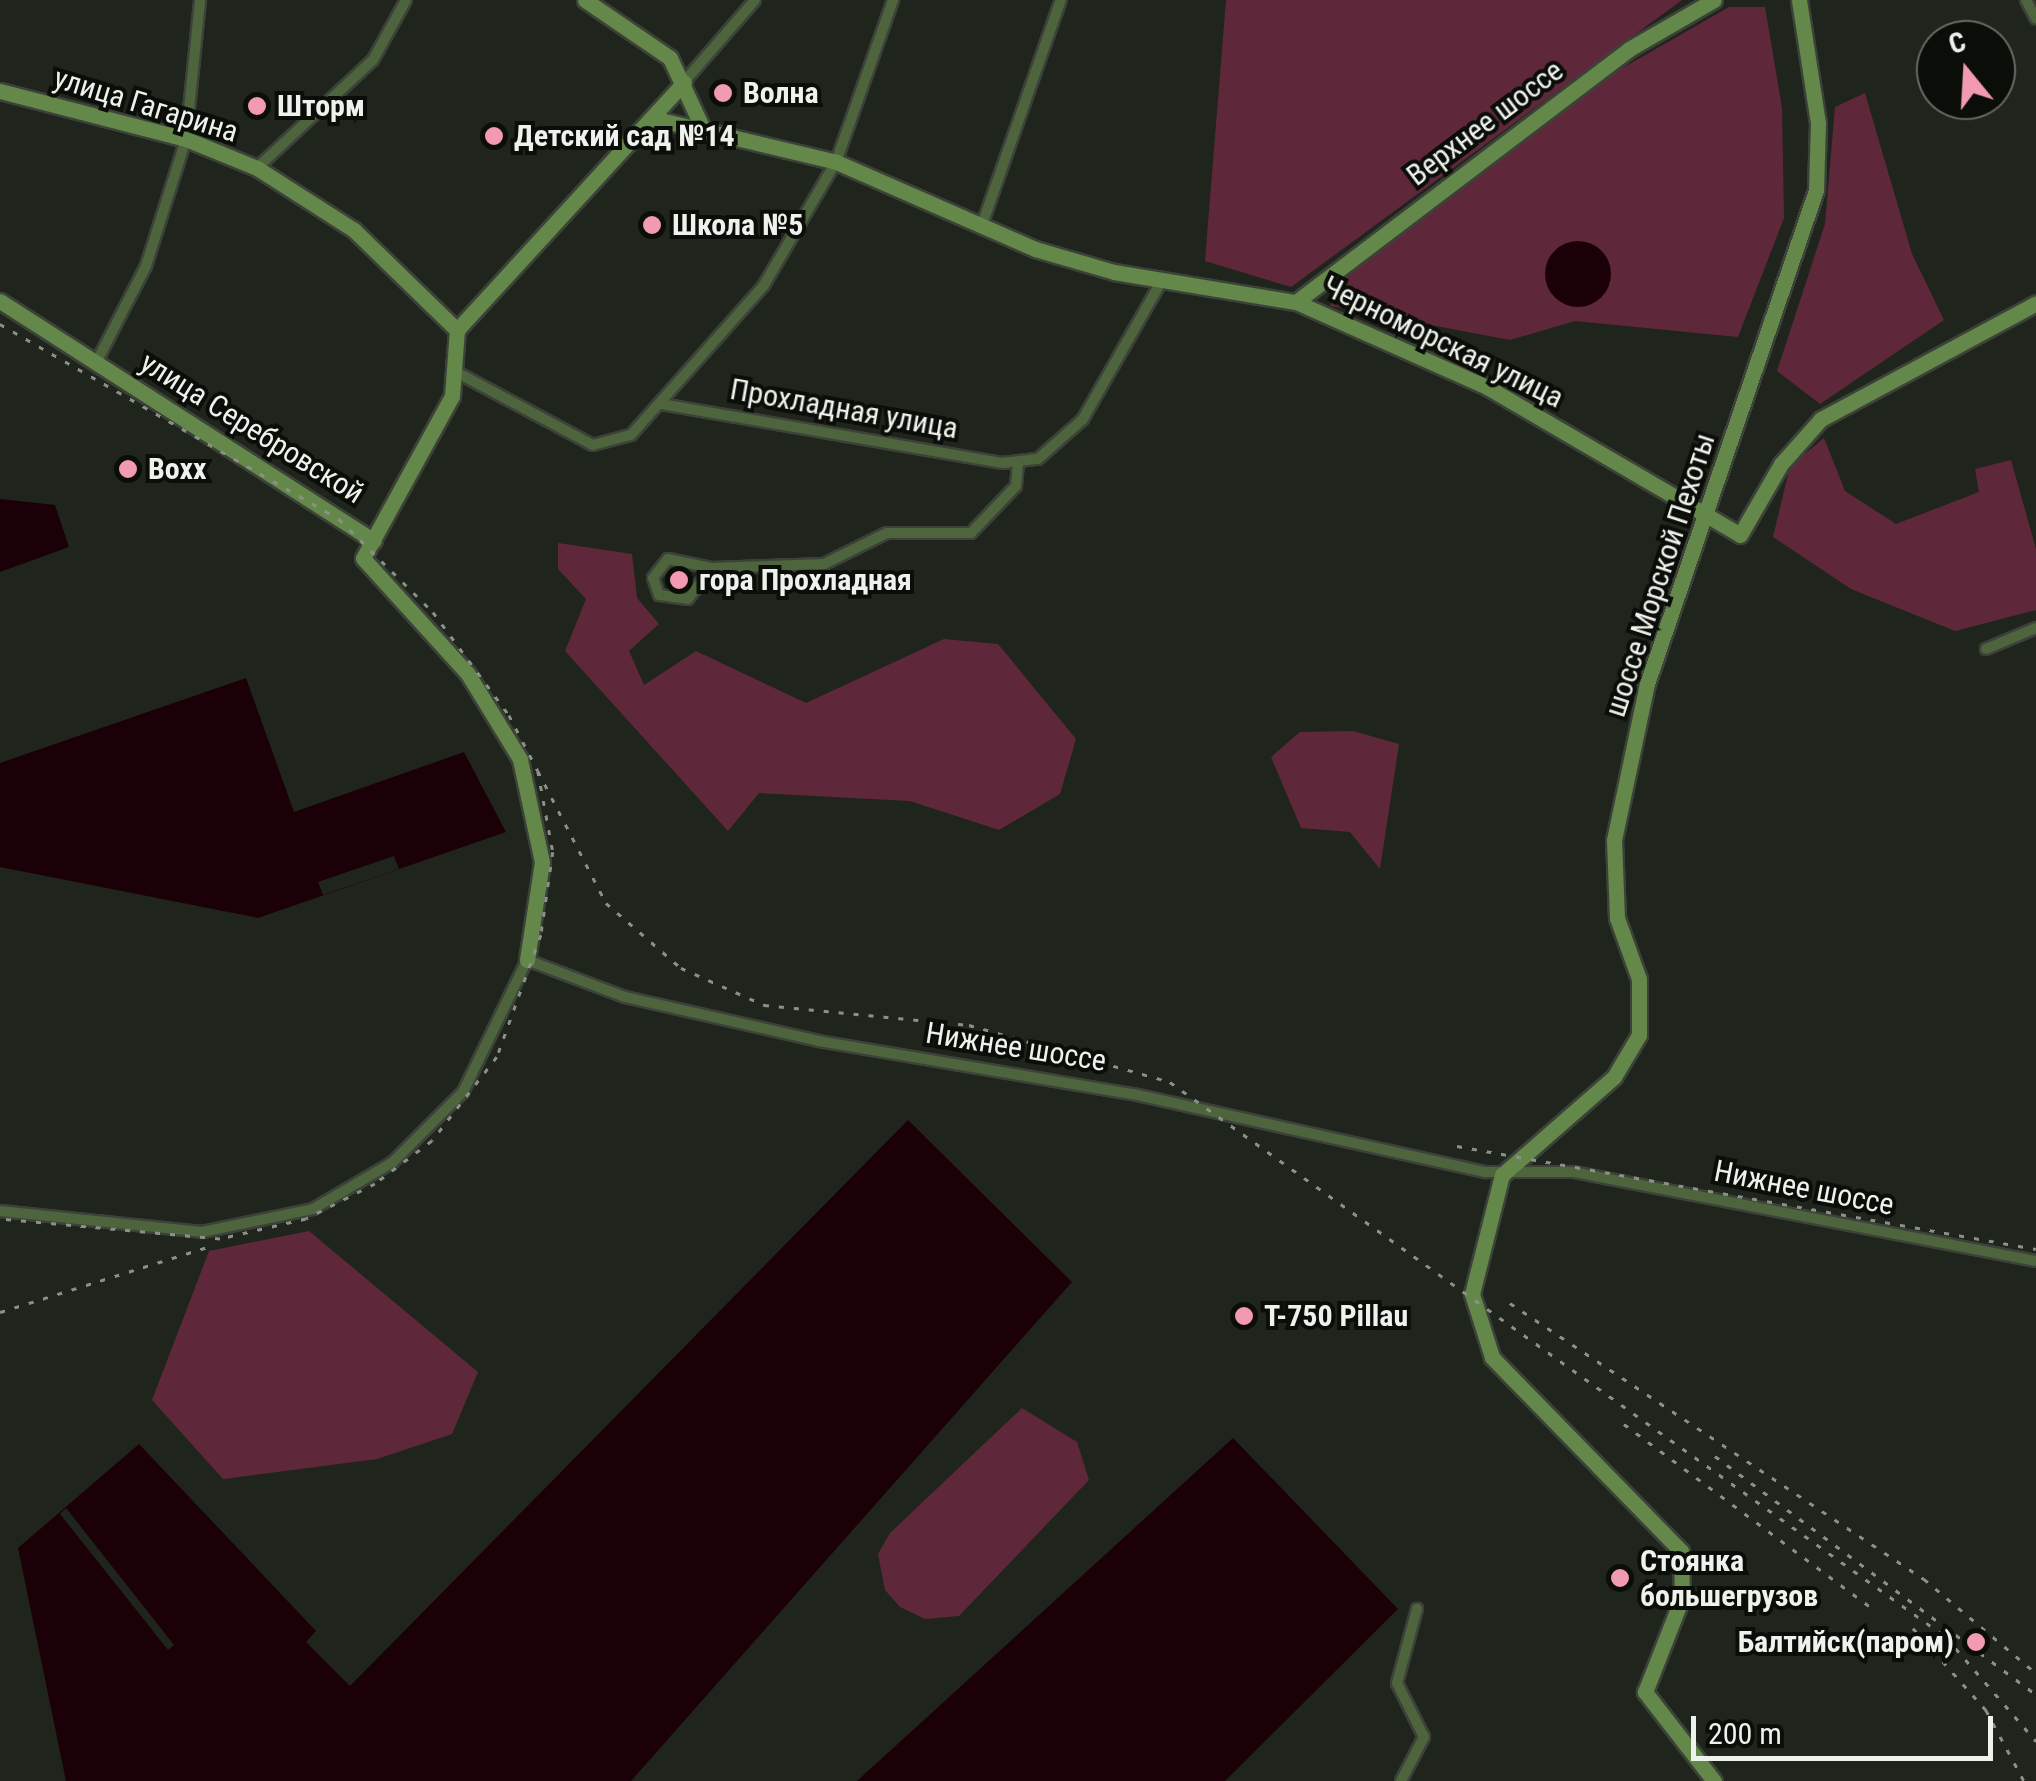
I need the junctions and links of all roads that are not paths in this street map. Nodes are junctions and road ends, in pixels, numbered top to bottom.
1 (200, 0) edge
2 (406, 0) edge
3 (586, 0) edge
4 (756, 0) edge
5 (893, 0) edge
6 (1061, 0) edge
7 (1714, 0) edge
8 (1800, 0) edge
9 (2026, 0) edge
10 (2036, 19) edge
11 (684, 82) junction
12 (0, 91) edge
13 (652, 118) junction
14 (703, 128) junction
15 (186, 139) junction
16 (836, 162) junction
17 (257, 168) junction
18 (982, 225) junction
19 (1163, 279) junction
20 (0, 300) edge
21 (1296, 302) junction
22 (2036, 303) edge
23 (457, 330) junction
24 (97, 362) junction
25 (458, 373) junction
26 (661, 404) junction
27 (1018, 463) junction
28 (1706, 517) junction
29 (374, 541) junction
30 (712, 568) junction
31 (2036, 628) edge
32 (1986, 649) dead end
33 (527, 960) junction
34 (1502, 1174) junction
35 (0, 1211) edge
36 (2036, 1261) edge
37 (1418, 1608) dead end
38 (1401, 1781) edge
39 (1714, 1781) edge

1 - 15 street
2 - 17 street
3 - 11 street
4 - 11 street
5 - 16 street
6 - 18 street
7 - 21 street, Верхнее шоссе
8 - 28 street, шоссе Морской Пехоты
9 - 10 street
11 - 13 street
11 - 14 street
12 - 15 street, улица Гагарина
13 - 14 street, Черноморская улица
13 - 23 street
14 - 16 street, Черноморская улица
15 - 17 street, улица Гагарина
15 - 24 street
16 - 18 street, Черноморская улица
16 - 26 street
17 - 23 street, улица Гагарина
18 - 19 street, Черноморская улица
19 - 21 street, Черноморская улица
19 - 27 street
20 - 24 street, улица Серебровской
21 - 28 street, Черноморская улица
22 - 28 street, Черноморская улица
23 - 25 street
24 - 29 street, улица Серебровской
25 - 26 street
25 - 29 street
26 - 27 street, Прохладная улица
27 - 30 street
28 - 34 street, шоссе Морской Пехоты
29 - 33 street, улица Серебровской
30 - 30 street
31 - 32 street
33 - 34 street, Нижнее шоссе
33 - 35 street, улица Серебровской
34 - 36 street, Нижнее шоссе
34 - 39 street
37 - 38 street

